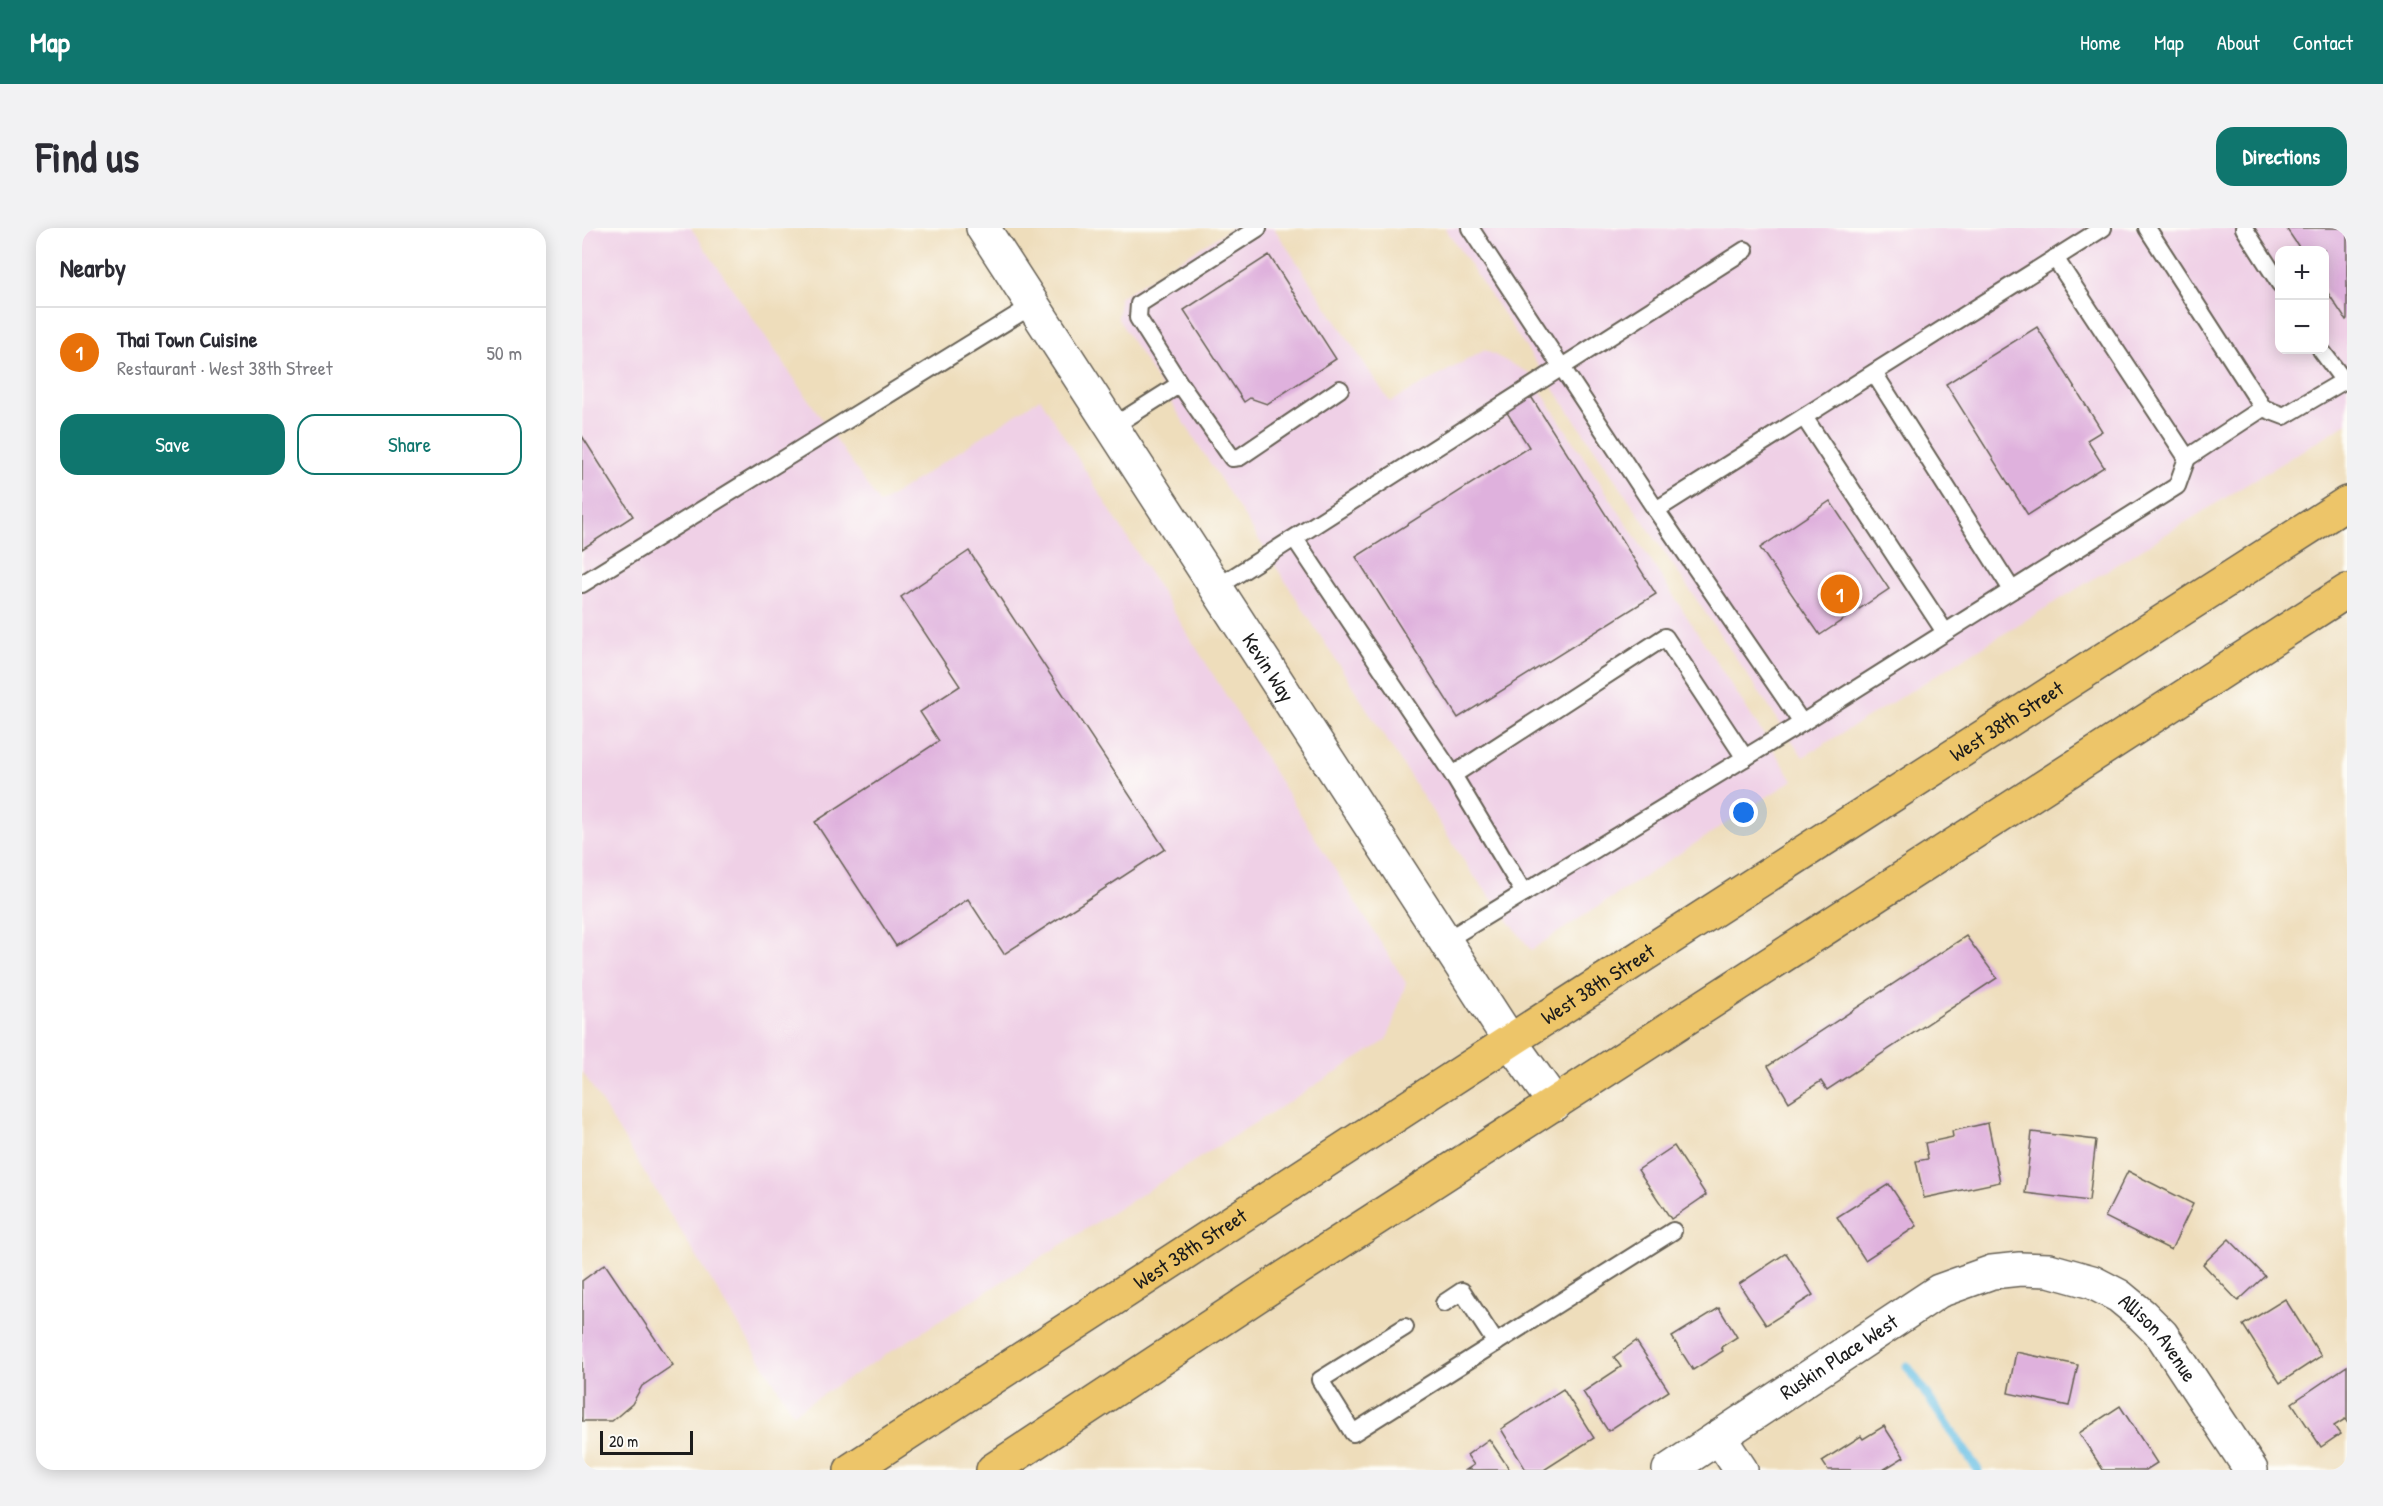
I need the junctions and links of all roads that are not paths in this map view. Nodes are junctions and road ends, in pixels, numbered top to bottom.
1 (983, 228) edge
2 (1258, 228) edge
3 (1470, 228) edge
4 (2103, 228) edge
5 (2147, 228) edge
6 (2244, 228) edge
7 (1745, 250) dead end
8 (2055, 258) junction
9 (2275, 276) edge
10 (1033, 305) junction
11 (2324, 354) edge
12 (1561, 366) junction
13 (1874, 373) junction
14 (2346, 380) edge
15 (1180, 384) junction
16 (1340, 389) dead end
17 (2263, 408) junction
18 (1804, 417) junction
19 (1112, 427) junction
20 (2187, 458) junction
21 (2347, 503) edge
22 (1656, 510) junction
23 (1295, 539) junction
24 (582, 584) edge
25 (1216, 588) junction
26 (2012, 590) junction
27 (2347, 591) edge
28 (1945, 632) junction
29 (1802, 723) junction
30 (1745, 758) junction
31 (1453, 775) junction
32 (1524, 893) junction
33 (1446, 941) junction
34 (1510, 1041) junction
35 (1555, 1104) junction
36 (1673, 1231) dead end
37 (2020, 1269) joint
38 (1444, 1303) dead end
39 (1405, 1327) dead end
40 (1496, 1343) junction
41 (1719, 1437) junction
42 (851, 1470) edge
43 (993, 1470) edge
44 (1669, 1470) edge
45 (1741, 1470) edge
46 (2251, 1470) edge

1 - 10 street, Kevin Way
2 - 15 lane
3 - 12 lane
4 - 8 lane
5 - 17 lane
6 - 9 lane
7 - 12 lane
8 - 13 lane
8 - 20 lane
10 - 19 street, Kevin Way
10 - 24 lane
11 - 14 lane
12 - 22 lane
12 - 23 lane
13 - 18 lane
13 - 26 lane
14 - 17 lane
15 - 16 lane
15 - 19 lane
17 - 20 lane
18 - 22 lane
18 - 28 lane
19 - 25 street, Kevin Way
20 - 26 lane
21 - 34 main road, West 38th Street
22 - 29 lane
23 - 25 lane
23 - 31 lane
25 - 33 street, Kevin Way
26 - 28 lane
27 - 35 main road
28 - 29 lane
29 - 30 lane
30 - 31 lane
30 - 32 lane
31 - 32 lane
32 - 33 lane
33 - 34 street, Kevin Way
34 - 35 street, Kevin Way
34 - 42 main road, West 38th Street
35 - 43 main road
36 - 40 lane
37 - 41 street, Ruskin Place West
37 - 46 street, Allison Avenue
38 - 40 lane
39 - 40 lane
41 - 44 street, Ruskin Place West
41 - 45 street

